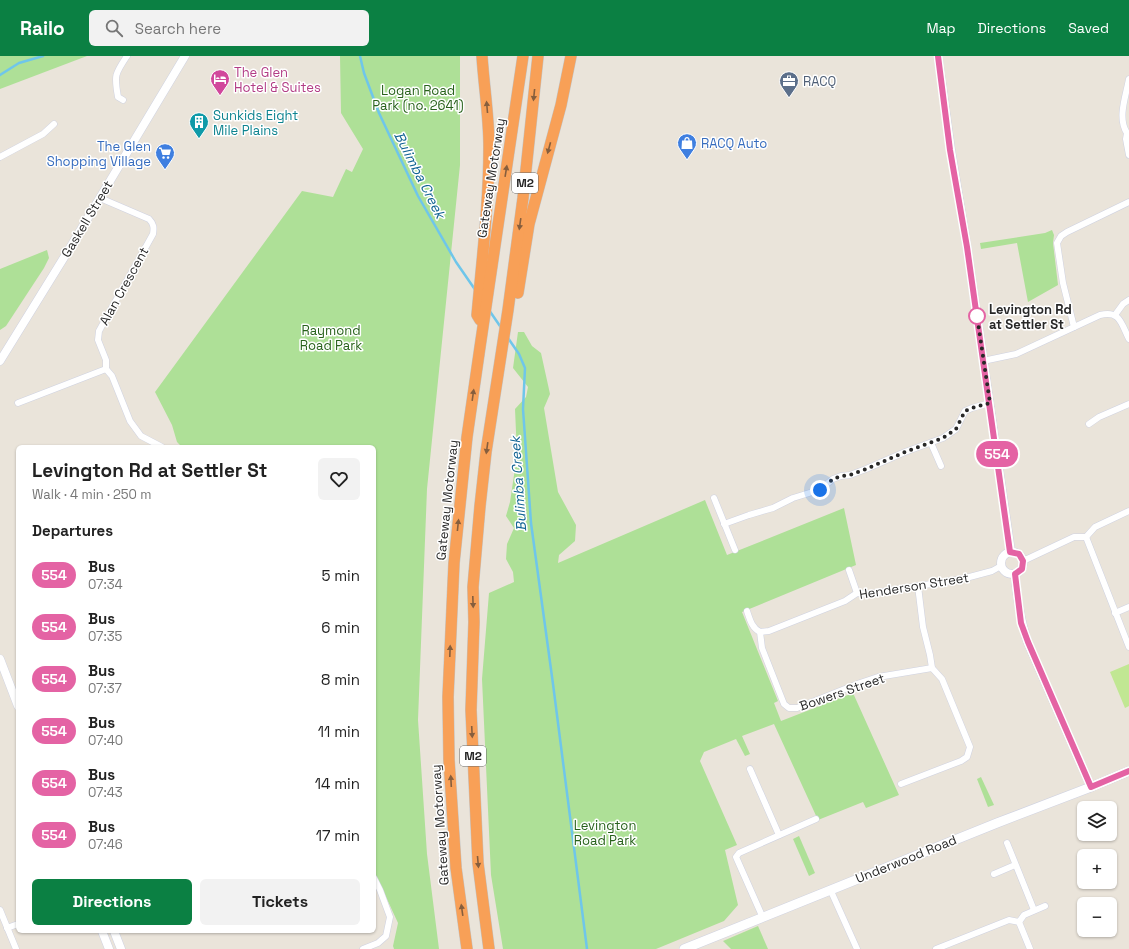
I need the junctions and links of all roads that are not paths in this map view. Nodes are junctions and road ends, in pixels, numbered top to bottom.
1 (127, 56) edge
2 (184, 56) edge
3 (482, 56) edge
4 (523, 56) edge
5 (538, 56) edge
6 (571, 56) edge
7 (938, 56) edge
8 (1129, 79) edge
9 (122, 100) dead end
10 (54, 124) dead end
11 (1128, 133) edge
12 (1129, 155) edge
13 (0, 157) edge
14 (100, 198) junction
15 (1129, 202) edge
16 (484, 289) junction
17 (1129, 300) edge
18 (511, 313) junction
19 (1115, 315) junction
20 (1074, 327) junction
21 (1129, 338) edge
22 (0, 361) edge
23 (983, 361) junction
24 (106, 369) junction
25 (18, 403) dead end
26 (990, 403) junction
27 (1129, 404) edge
28 (1089, 424) dead end
29 (931, 443) junction
30 (158, 445) edge
31 (941, 466) dead end
32 (714, 498) dead end
33 (1129, 511) edge
34 (724, 524) junction
35 (1086, 537) junction
36 (735, 550) dead end
37 (1010, 552) junction
38 (1023, 561) junction
39 (1001, 566) junction
40 (849, 570) dead end
41 (1015, 574) junction
42 (918, 586) junction
43 (857, 593) junction
44 (1129, 607) edge
45 (747, 611) dead end
46 (1115, 613) junction
47 (760, 632) junction
48 (1129, 647) edge
49 (0, 659) edge
50 (932, 668) junction
51 (16, 701) edge
52 (750, 769) dead end
53 (1129, 772) edge
54 (901, 784) dead end
55 (1091, 787) junction
56 (816, 819) dead end
57 (779, 835) junction
58 (1007, 843) dead end
59 (1015, 865) junction
60 (994, 874) dead end
61 (376, 882) edge
62 (830, 889) junction
63 (1045, 906) dead end
64 (0, 910) edge
65 (1034, 910) junction
66 (763, 918) junction
67 (1019, 922) junction
68 (16, 925) edge
69 (7, 928) junction
70 (103, 933) edge
71 (115, 933) edge
72 (16, 949) edge
73 (109, 949) edge
74 (121, 949) edge
75 (363, 949) edge
76 (467, 949) edge
77 (489, 949) edge
78 (684, 949) edge
79 (857, 949) edge
80 (936, 949) edge
81 (1030, 949) edge

1 - 9 street
2 - 14 street, Gaskell Street
16 -> 3 highway
16 -> 4 highway, Gateway Motorway / M2
5 -> 18 highway, M2
6 -> 18 highway
7 - 23 street
8 - 11 street
10 - 13 street
11 - 12 street
14 - 22 street, Gaskell Street
14 - 24 street, Alan Crescent
15 - 20 street
76 -> 16 highway, Gateway Motorway / M2
17 - 19 street
18 -> 77 highway, M2
19 - 20 street
19 - 21 street
20 - 23 street
23 - 26 street
24 - 25 street
24 - 30 street, Alan Crescent
26 - 29 street
26 - 37 street
27 - 28 street
29 - 31 street
29 - 34 street
32 - 34 street
33 - 35 street
34 - 36 street
35 - 38 street
35 - 46 street
37 - 38 street
37 - 39 street
38 - 41 street
39 - 41 street
39 - 42 street, Henderson Street
40 - 43 street
41 - 55 street
42 - 43 street, Henderson Street
42 - 50 street
43 - 47 street, Henderson Street
44 - 46 street
45 - 47 street, Bowers Street
46 - 48 street
47 - 50 street, Bowers Street
49 - 51 street
50 - 54 street
52 - 57 street
53 - 55 main road, Underwood Road
55 - 62 main road, Underwood Road
56 - 57 street
57 - 66 street
58 - 59 street
59 - 60 street
59 - 65 street
61 - 75 street
62 - 66 main road, Underwood Road
62 - 79 street
63 - 65 street
64 - 69 street
65 - 67 street
66 - 78 main road, Underwood Road
67 - 80 street
67 - 81 street
68 - 69 street
69 - 72 street
70 - 73 street
71 - 74 street

